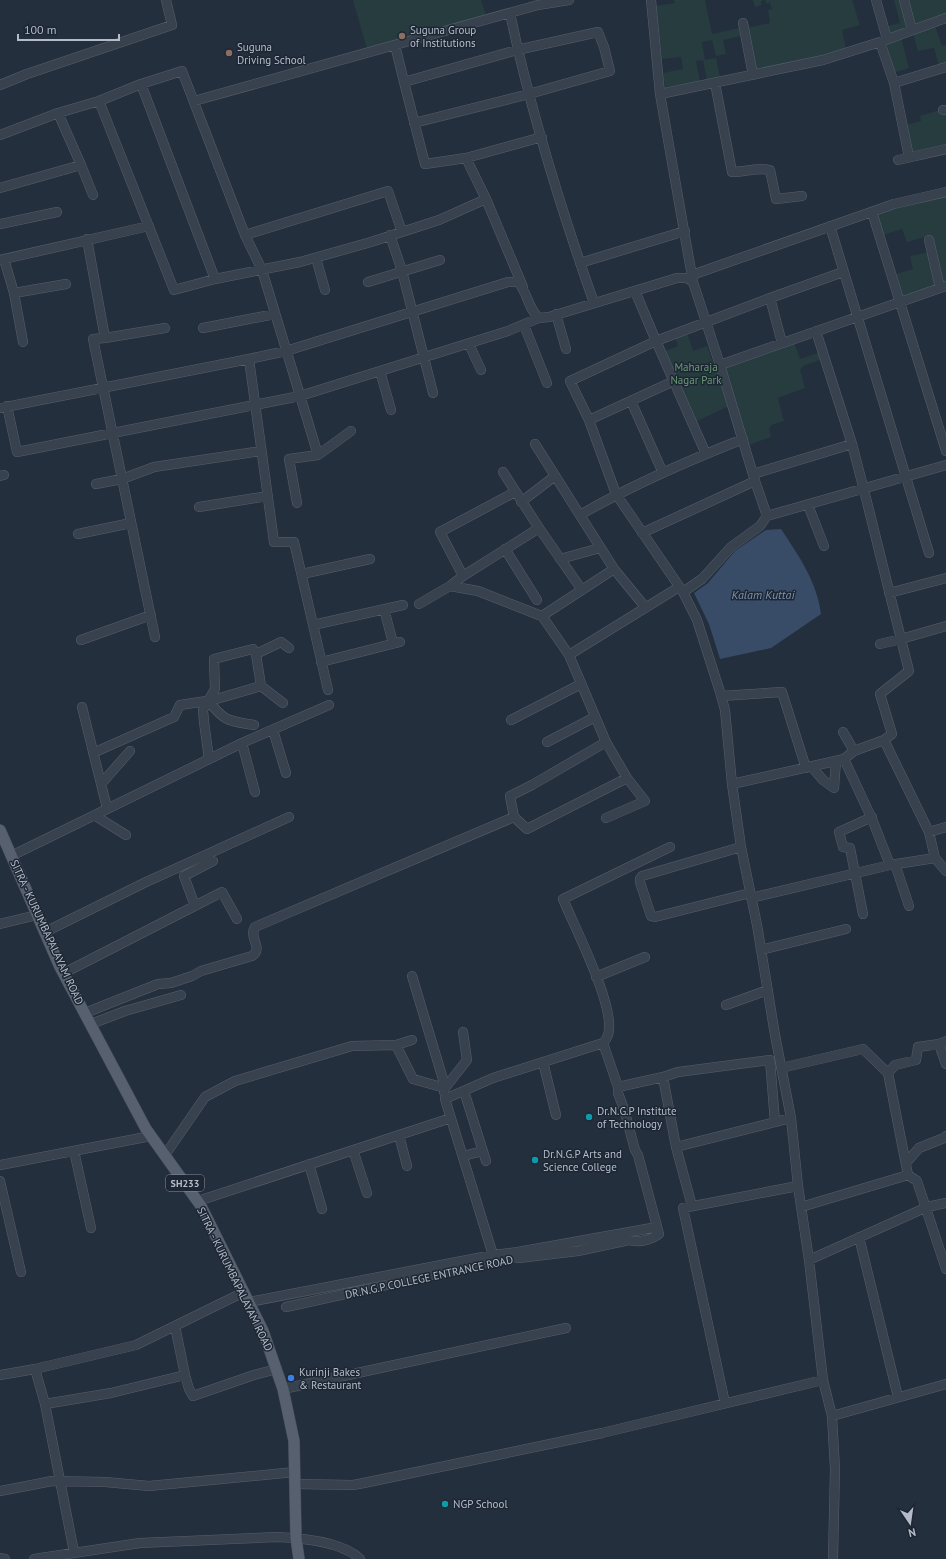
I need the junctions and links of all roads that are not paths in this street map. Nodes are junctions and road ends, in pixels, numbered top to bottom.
1 (166, 0) edge
2 (569, 0) edge
3 (651, 0) edge
4 (876, 0) edge
5 (904, 0) edge
6 (510, 13) junction
7 (946, 18) edge
8 (742, 23) dead end
9 (912, 30) junction
10 (883, 40) junction
11 (395, 45) junction
12 (517, 50) junction
13 (946, 67) edge
14 (753, 75) junction
15 (404, 82) junction
16 (715, 83) junction
17 (894, 83) junction
18 (141, 84) junction
19 (0, 85) edge
20 (529, 94) junction
21 (660, 94) junction
22 (99, 101) junction
23 (194, 101) junction
24 (58, 113) junction
25 (414, 123) junction
26 (0, 135) edge
27 (542, 138) junction
28 (946, 149) edge
29 (909, 157) junction
30 (466, 158) junction
31 (898, 160) dead end
32 (81, 165) junction
33 (0, 188) edge
34 (946, 192) edge
35 (93, 195) dead end
36 (802, 196) dead end
37 (486, 199) junction
38 (57, 212) dead end
39 (872, 212) junction
40 (0, 224) edge
41 (149, 226) junction
42 (830, 226) junction
43 (685, 231) junction
44 (402, 232) junction
45 (245, 235) junction
46 (390, 235) junction
47 (87, 239) junction
48 (929, 240) dead end
49 (316, 258) junction
50 (2, 259) edge
51 (440, 260) dead end
52 (580, 263) junction
53 (262, 270) junction
54 (402, 272) junction
55 (843, 272) junction
56 (693, 278) junction
57 (215, 279) junction
58 (368, 282) dead end
59 (66, 284) dead end
60 (943, 287) edge
61 (524, 288) junction
62 (325, 290) dead end
63 (635, 291) junction
64 (14, 293) junction
65 (946, 296) edge
66 (770, 298) junction
67 (900, 302) junction
68 (594, 303) junction
69 (413, 312) junction
70 (275, 314) junction
71 (556, 314) junction
72 (856, 317) junction
73 (539, 318) junction
74 (706, 322) junction
75 (524, 325) junction
76 (165, 328) dead end
77 (203, 328) dead end
78 (816, 331) junction
79 (105, 338) junction
80 (656, 341) junction
81 (23, 342) dead end
82 (782, 343) junction
83 (469, 344) junction
84 (566, 349) dead end
85 (286, 350) junction
86 (425, 357) junction
87 (249, 359) junction
88 (720, 365) junction
89 (481, 370) dead end
90 (380, 371) junction
91 (674, 382) junction
92 (547, 384) dead end
93 (103, 387) junction
94 (433, 393) dead end
95 (300, 396) junction
96 (631, 401) junction
97 (255, 404) junction
98 (3, 407) edge
99 (391, 410) dead end
100 (589, 420) junction
101 (351, 432) dead end
102 (112, 433) junction
103 (743, 439) junction
104 (535, 444) dead end
105 (852, 444) junction
106 (261, 451) junction
107 (946, 452) edge
108 (706, 454) junction
109 (318, 455) junction
110 (946, 465) edge
111 (503, 472) dead end
112 (663, 472) junction
113 (555, 476) junction
114 (907, 477) junction
115 (754, 478) junction
116 (122, 479) junction
117 (96, 484) dead end
118 (864, 490) junction
119 (515, 492) junction
120 (616, 494) junction
121 (268, 496) junction
122 (521, 502) junction
123 (297, 503) dead end
124 (808, 505) junction
125 (199, 507) dead end
126 (580, 516) junction
127 (767, 516) junction
128 (131, 523) junction
129 (539, 528) junction
130 (642, 533) junction
131 (78, 534) dead end
132 (824, 546) dead end
133 (600, 548) junction
134 (505, 549) junction
135 (929, 553) dead end
136 (370, 559) dead end
137 (560, 559) junction
138 (614, 569) junction
139 (302, 574) junction
140 (463, 576) junction
141 (946, 578) edge
142 (450, 586) junction
143 (582, 590) junction
144 (681, 590) junction
145 (889, 593) junction
146 (538, 600) dead end
147 (403, 604) dead end
148 (419, 604) dead end
149 (646, 608) junction
150 (384, 609) junction
151 (150, 615) junction
152 (544, 618) junction
153 (313, 625) junction
154 (946, 626) edge
155 (155, 637) dead end
156 (901, 639) junction
157 (81, 640) dead end
158 (880, 644) dead end
159 (289, 648) dead end
160 (256, 654) junction
161 (569, 656) junction
162 (321, 662) junction
163 (581, 684) junction
164 (261, 686) junction
165 (328, 690) dead end
166 (722, 696) junction
167 (209, 701) junction
168 (283, 703) dead end
169 (329, 705) dead end
170 (82, 706) dead end
171 (595, 716) junction
172 (511, 720) dead end
173 (254, 725) dead end
174 (273, 730) junction
175 (843, 732) dead end
176 (884, 740) junction
177 (547, 742) dead end
178 (606, 742) junction
179 (242, 743) junction
180 (130, 751) dead end
181 (854, 751) junction
182 (93, 753) junction
183 (209, 759) junction
184 (840, 760) junction
185 (808, 767) junction
186 (286, 772) dead end
187 (627, 778) junction
188 (101, 784) junction
189 (732, 784) junction
190 (255, 792) dead end
191 (107, 808) junction
192 (94, 815) junction
193 (289, 817) dead end
194 (514, 817) junction
195 (872, 817) junction
196 (606, 818) dead end
197 (946, 827) edge
198 (0, 832) edge
199 (929, 832) junction
200 (126, 835) dead end
201 (670, 847) dead end
202 (741, 847) junction
203 (11, 856) junction
204 (935, 858) junction
205 (213, 861) dead end
206 (892, 865) junction
207 (855, 873) junction
208 (946, 873) edge
209 (750, 896) junction
210 (195, 906) junction
211 (909, 906) dead end
212 (862, 914) dead end
213 (37, 915) junction
214 (237, 920) dead end
215 (0, 924) edge
216 (846, 929) dead end
217 (45, 932) junction
218 (761, 950) junction
219 (644, 957) dead end
220 (64, 973) junction
221 (412, 976) dead end
222 (596, 977) junction
223 (768, 990) junction
224 (181, 996) dead end
225 (726, 1005) dead end
226 (85, 1013) junction
227 (90, 1024) junction
228 (463, 1032) dead end
229 (412, 1040) dead end
230 (943, 1042) edge
231 (603, 1043) junction
232 (396, 1045) junction
233 (544, 1062) junction
234 (946, 1064) edge
235 (781, 1068) junction
236 (888, 1073) junction
237 (663, 1077) junction
238 (445, 1088) junction
239 (618, 1088) junction
240 (464, 1091) junction
241 (445, 1099) junction
242 (556, 1115) dead end
243 (451, 1118) junction
244 (791, 1118) junction
245 (775, 1122) junction
246 (399, 1134) junction
247 (151, 1136) junction
248 (946, 1136) edge
249 (676, 1147) junction
250 (353, 1150) junction
251 (74, 1151) junction
252 (483, 1151) junction
253 (165, 1155) junction
254 (463, 1156) junction
255 (486, 1161) dead end
256 (906, 1163) junction
257 (309, 1164) junction
258 (0, 1165) edge
259 (408, 1166) dead end
260 (908, 1175) junction
261 (0, 1181) edge
262 (798, 1186) junction
263 (367, 1193) dead end
264 (198, 1201) junction
265 (946, 1203) edge
266 (692, 1206) junction
267 (801, 1207) junction
268 (927, 1207) junction
269 (322, 1209) dead end
270 (92, 1228) dead end
271 (657, 1228) junction
272 (859, 1237) junction
273 (493, 1255) junction
274 (809, 1260) junction
275 (946, 1269) edge
276 (21, 1272) dead end
277 (246, 1297) junction
278 (286, 1307) dead end
279 (176, 1326) junction
280 (566, 1328) dead end
281 (35, 1369) junction
282 (277, 1369) junction
283 (0, 1375) edge
284 (185, 1375) junction
285 (823, 1380) junction
286 (946, 1384) edge
287 (283, 1389) junction
288 (898, 1397) junction
289 (725, 1403) junction
290 (45, 1404) junction
291 (832, 1416) junction
292 (295, 1472) junction
293 (61, 1481) junction
294 (295, 1484) junction
295 (0, 1490) edge
296 (296, 1538) junction
297 (74, 1552) junction
298 (0, 1558) edge
299 (5, 1559) edge
300 (34, 1559) edge
301 (298, 1559) edge
302 (360, 1559) edge
303 (833, 1559) edge

1 - 19 street
2 - 6 street
3 - 21 street
4 - 10 street
5 - 9 street
6 - 11 street
6 - 12 street
7 - 9 street
8 - 14 street
9 - 10 street
10 - 14 street
10 - 17 street
11 - 15 street
11 - 23 street
12 - 15 street
12 - 20 street
12 - 20 street
13 - 17 street
14 - 16 street
15 - 25 street
16 - 21 street
16 - 36 street
17 - 29 street
18 - 22 street
18 - 23 street
18 - 57 street
20 - 25 street
20 - 27 street
21 - 43 street
22 - 24 street
22 - 41 street
23 - 45 street
24 - 26 street
24 - 32 street
25 - 30 street
27 - 30 street
27 - 52 street
28 - 29 street
29 - 31 street
30 - 37 street
32 - 33 street
32 - 35 street
34 - 39 street
37 - 44 street
37 - 61 street
38 - 40 street
39 - 42 street
39 - 67 street
41 - 47 street
41 - 57 street
42 - 55 street
42 - 56 street
43 - 52 street
43 - 56 street
44 - 45 street
44 - 46 street
45 - 53 street
46 - 49 street
46 - 54 street
47 - 50 street
47 - 79 street
48 - 60 street
49 - 53 street
49 - 62 street
50 - 64 street
51 - 54 street
52 - 68 street
53 - 57 street
53 - 70 street
54 - 58 street
54 - 69 street
55 - 66 street
55 - 72 street
56 - 63 street
56 - 74 street
59 - 64 street
60 - 65 street
60 - 67 street
61 - 69 street
61 - 73 street
63 - 68 street
63 - 80 street
64 - 81 street
66 - 74 street
66 - 82 street
67 - 72 street
67 - 107 street
68 - 71 street
69 - 85 street
69 - 86 street
70 - 77 street
70 - 85 street
71 - 73 street
71 - 84 street
72 - 78 street
72 - 114 street
73 - 75 street
74 - 80 street
74 - 88 street
75 - 83 street
75 - 92 street
76 - 79 street
78 - 82 street
78 - 105 street
79 - 93 street
80 - 91 street
80 - 100 street
82 - 88 street
83 - 86 street
83 - 89 street
85 - 87 street
85 - 95 street
86 - 90 street
86 - 94 street
87 - 93 street
87 - 97 street
88 - 103 street
90 - 95 street
90 - 99 street
91 - 96 street
91 - 108 street
93 - 98 street
93 - 102 street
95 - 97 street
95 - 109 street
96 - 100 street
96 - 112 street
97 - 102 street
97 - 106 street
98 - 102 street
100 - 120 street
101 - 109 street
102 - 116 street
103 - 108 street
103 - 115 street
104 - 113 street
105 - 115 street
105 - 118 street
106 - 116 street
106 - 121 street
108 - 112 street
109 - 123 street
110 - 114 street
111 - 119 street
112 - 120 street
113 - 122 street
113 - 126 street
114 - 118 street
114 - 135 street
115 - 127 street
115 - 130 street
116 - 117 street
116 - 128 street
118 - 124 street
118 - 145 street
119 - 122 street
119 - 140 street
120 - 126 street
120 - 130 street
121 - 125 street
121 - 139 street
122 - 129 street
124 - 127 street
124 - 132 street
126 - 133 street
127 - 144 street
128 - 131 street
128 - 151 street
129 - 134 street
129 - 137 street
130 - 144 street
133 - 137 street
133 - 138 street
134 - 140 street
134 - 146 street
136 - 139 street
137 - 143 street
138 - 143 street
138 - 149 street
139 - 153 street
140 - 142 street
141 - 145 street
142 - 148 street
142 - 152 street
143 - 152 street
144 - 149 street
144 - 166 street
145 - 156 street
147 - 150 street
149 - 161 street
150 - 153 street
150 - 162 street
151 - 155 street
151 - 157 street
152 - 161 street
153 - 162 street
154 - 156 street
156 - 158 street
156 - 176 street
159 - 160 street
160 - 164 street
160 - 167 street
161 - 163 street
162 - 165 street
163 - 171 street
163 - 172 street
164 - 167 street
164 - 168 street
166 - 185 street
166 - 189 street
167 - 173 street
167 - 182 street
167 - 183 street
169 - 174 street
170 - 182 street
171 - 177 street
171 - 178 street
174 - 179 street
174 - 186 street
175 - 181 street
176 - 181 street
176 - 199 street
178 - 187 street
178 - 194 street
179 - 183 street
179 - 190 street
180 - 188 street
181 - 184 street
182 - 188 street
183 - 191 street
184 - 185 street
184 - 185 street
184 - 195 street
185 - 189 street
187 - 194 street
187 - 196 street
188 - 191 street
189 - 202 street
191 - 192 street
192 - 200 street
192 - 203 street
193 - 217 street
194 - 226 street
195 - 206 street
195 - 207 street
197 - 199 street
198 - 203 main road, SITRA - KURUMBAPALAYAM ROAD / SH233
199 - 204 street
201 - 222 street
202 - 209 street
202 - 209 street
203 - 213 main road, SITRA - KURUMBAPALAYAM ROAD / SH233
204 - 206 street
204 - 208 street
205 - 210 street
206 - 207 street
206 - 211 street
207 - 209 street
207 - 212 street
209 - 218 street
210 - 214 street
210 - 220 street
213 - 215 street
213 - 217 main road, SITRA - KURUMBAPALAYAM ROAD / SH233
216 - 218 street
217 - 220 main road, SITRA - KURUMBAPALAYAM ROAD / SH233
218 - 223 street
219 - 222 street
220 - 226 main road, SITRA - KURUMBAPALAYAM ROAD / SH233
221 - 238 street
222 - 231 street
223 - 225 street
223 - 235 street
224 - 227 street
226 - 227 main road, SITRA - KURUMBAPALAYAM ROAD / SH233
227 - 247 main road, SITRA - KURUMBAPALAYAM ROAD / SH233
228 - 238 street
229 - 232 street
230 - 234 street
230 - 236 street
231 - 233 street
231 - 239 street
232 - 238 street
232 - 253 street
233 - 240 street
233 - 242 street
235 - 236 street
235 - 244 street
236 - 256 street
237 - 239 street
237 - 245 street
237 - 249 street
238 - 241 street
239 - 271 street
240 - 241 street
240 - 252 street
241 - 243 street
243 - 246 street
243 - 254 street
244 - 245 street
244 - 262 street
245 - 249 street
246 - 250 street
246 - 259 street
247 - 251 street
247 - 253 main road, SITRA - KURUMBAPALAYAM ROAD / SH233
248 - 256 street
249 - 266 street
250 - 257 street
250 - 263 street
251 - 258 street
251 - 270 street
252 - 254 street
252 - 255 street
253 - 264 main road, SITRA - KURUMBAPALAYAM ROAD / SH233
254 - 273 street
256 - 260 street
257 - 264 street
257 - 269 street
260 - 267 street
260 - 268 street
261 - 276 street
262 - 266 street
262 - 267 street
264 - 277 main road, SITRA - KURUMBAPALAYAM ROAD / SH233
265 - 268 street
266 - 289 street
267 - 274 street
268 - 272 street
268 - 275 street
271 - 273 street
271 - 278 street, DR.N.G.P COLLEGE ENTRANCE ROAD
272 - 274 street
272 - 288 street
273 - 277 street
274 - 285 street
277 - 279 street
277 - 282 main road, SITRA - KURUMBAPALAYAM ROAD / SH233
279 - 281 street
279 - 284 street
280 - 287 street
281 - 283 street
281 - 290 street
282 - 284 street
282 - 287 main road, SITRA - KURUMBAPALAYAM ROAD / SH233
284 - 290 street
285 - 289 street
285 - 291 street
286 - 288 street
287 - 292 main road, SITRA - KURUMBAPALAYAM ROAD / SH233
288 - 291 street
289 - 294 street
290 - 293 street
291 - 303 street
292 - 293 street
292 - 294 main road, SITRA - KURUMBAPALAYAM ROAD / SH233
293 - 295 street
293 - 297 street
294 - 296 main road, SITRA - KURUMBAPALAYAM ROAD / SH233
296 - 297 street
296 - 301 main road, SITRA - KURUMBAPALAYAM ROAD / SH233
296 - 302 street
297 - 300 street
298 - 299 street

